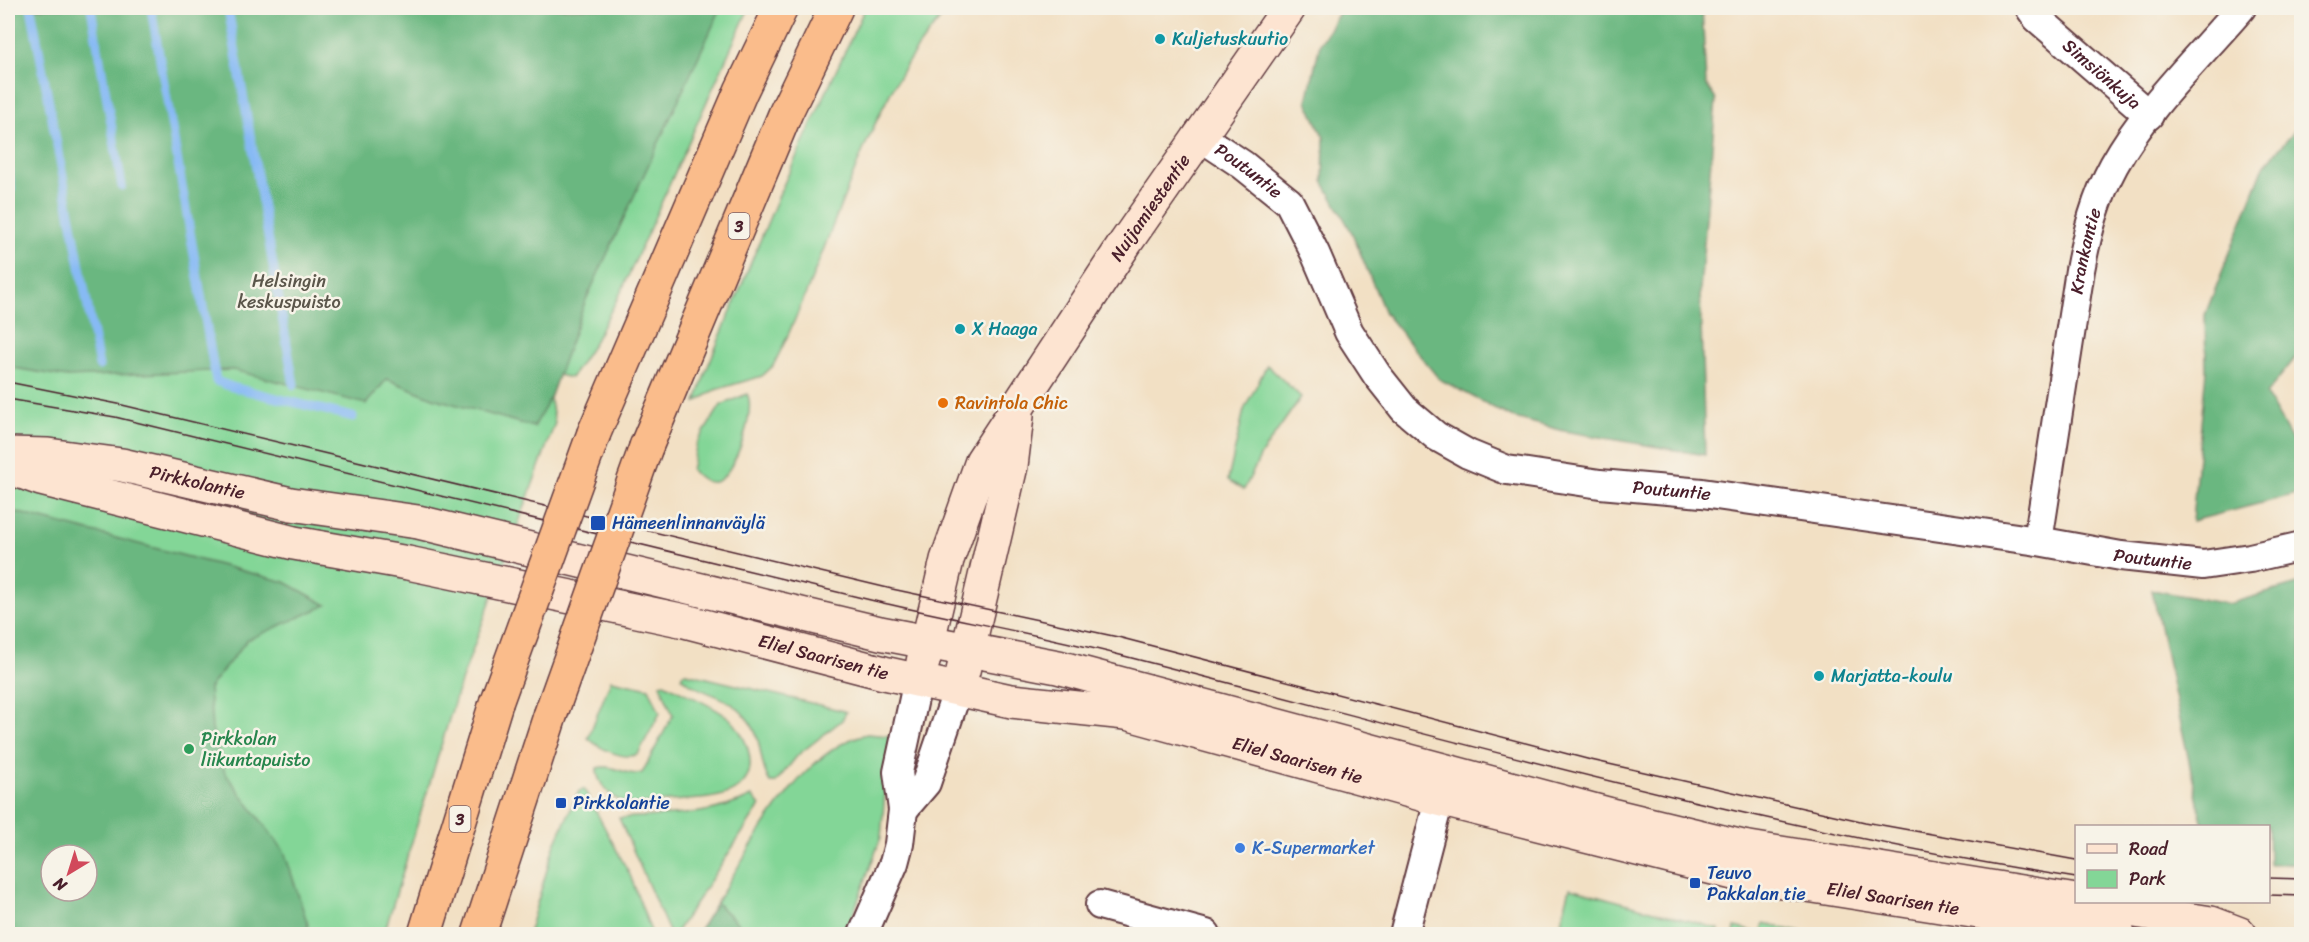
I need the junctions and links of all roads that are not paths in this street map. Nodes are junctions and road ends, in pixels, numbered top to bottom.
1 (781, 8) edge
2 (836, 8) edge
3 (1289, 8) edge
4 (2030, 8) edge
5 (2241, 8) edge
6 (2149, 116) junction
7 (1198, 135) junction
8 (1017, 411) junction
9 (8, 454) edge
10 (8, 467) edge
11 (493, 540) joint
12 (2038, 541) junction
13 (2301, 546) edge
14 (481, 578) joint
15 (928, 642) junction
16 (969, 649) junction
17 (918, 680) junction
18 (958, 689) junction
19 (1443, 785) junction
20 (903, 810) junction
21 (2075, 901) edge
22 (2089, 903) edge
23 (1100, 905) dead end
24 (425, 934) edge
25 (478, 934) edge
26 (863, 934) edge
27 (1206, 934) edge
28 (1404, 934) edge
29 (2118, 934) edge
30 (2240, 934) edge

1 - 24 highway, 3, bridge
2 - 25 highway, 3, bridge
3 - 7 main road, Nuijamiestentie
4 - 6 street, Simsiönkuja
5 - 6 street, Krankantie
6 - 12 street, Krankantie
7 - 8 main road, Nuijamiestentie
7 - 12 street, Poutuntie
8 - 15 main road, Nuijamiestentie
8 - 16 main road, Nuijamiestentie
9 - 11 main road, Pirkkolantie
10 - 14 main road, Pirkkolantie
11 - 15 main road, Eliel Saarisen tie
12 - 13 street, Poutuntie
14 - 17 main road, Eliel Saarisen tie
15 - 16 main road, Eliel Saarisen tie
15 - 17 main road, Nuijamiestentie
16 - 18 main road, Nuijamiestentie
16 - 19 main road, Eliel Saarisen tie
17 - 18 main road, Eliel Saarisen tie
17 - 20 street
18 - 19 main road, Eliel Saarisen tie
18 - 20 street
19 - 21 main road, Eliel Saarisen tie
19 - 28 street
19 - 29 main road, Eliel Saarisen tie
20 - 26 street
22 - 30 main road, Eliel Saarisen tie
23 - 27 street

